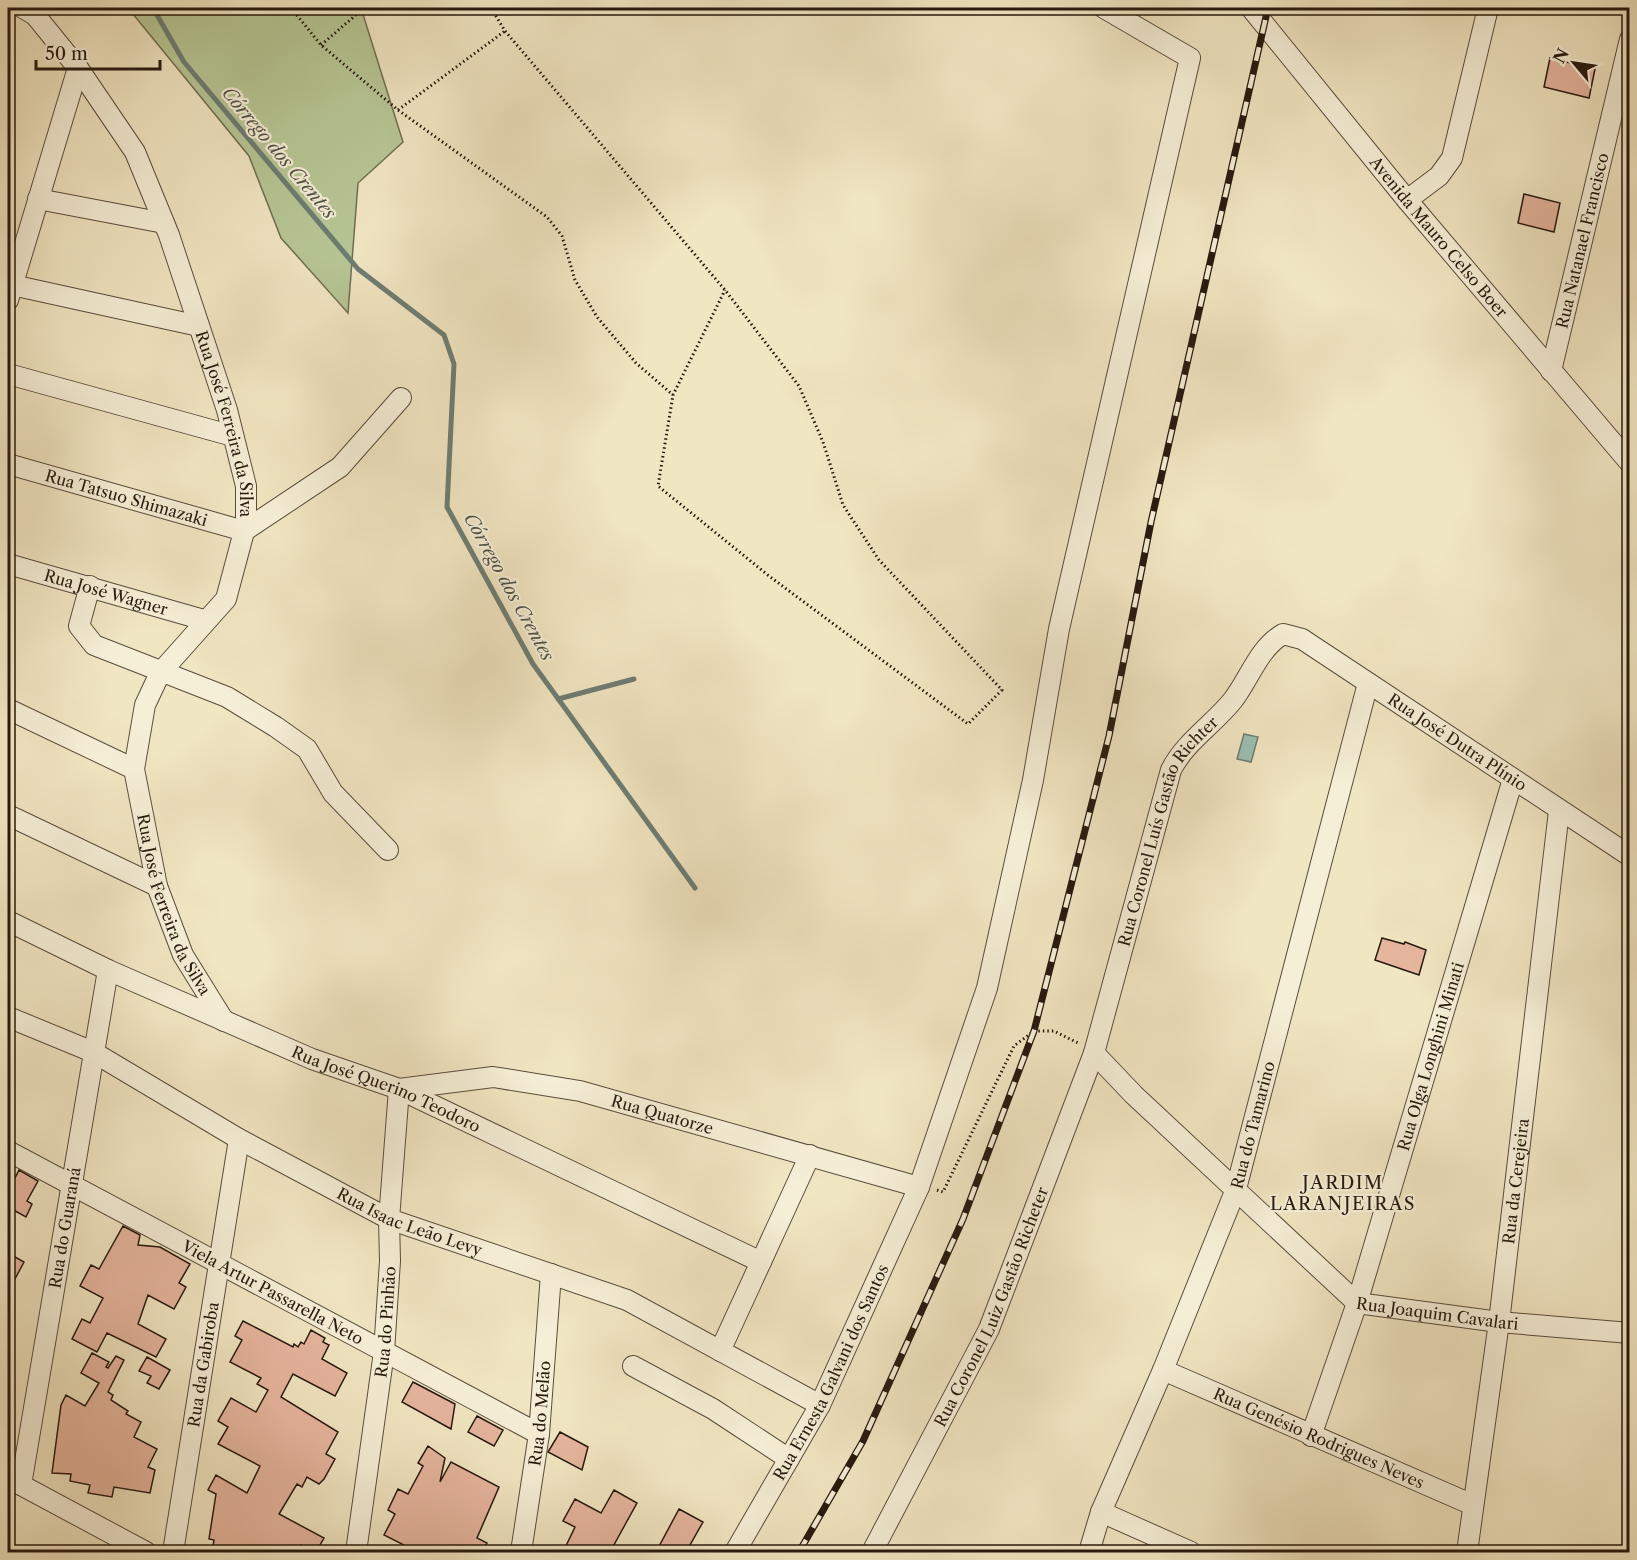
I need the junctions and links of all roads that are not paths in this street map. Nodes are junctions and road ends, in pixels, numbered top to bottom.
1 (23, 8) edge
2 (1104, 8) edge
3 (1251, 8) edge
4 (1488, 8) edge
5 (1629, 39) edge
6 (78, 68) junction
7 (38, 198) junction
8 (1407, 200) junction
9 (164, 223) junction
10 (10, 293) edge
11 (199, 326) junction
12 (1551, 371) junction
13 (8, 374) edge
14 (401, 398) dead end
15 (233, 436) junction
16 (1629, 463) edge
17 (8, 464) edge
18 (244, 531) junction
19 (9, 569) edge
20 (90, 585) junction
21 (204, 620) junction
22 (1283, 634) joint
23 (160, 673) junction
24 (1368, 683) junction
25 (8, 709) edge
26 (134, 769) junction
27 (1513, 779) junction
28 (1559, 811) junction
29 (8, 815) edge
30 (388, 850) dead end
31 (1629, 856) edge
32 (157, 886) junction
33 (8, 921) edge
34 (108, 970) junction
35 (8, 1017) edge
36 (224, 1021) junction
37 (93, 1052) junction
38 (1094, 1053) junction
39 (399, 1089) junction
40 (239, 1139) junction
41 (8, 1151) edge
42 (810, 1155) junction
43 (71, 1184) junction
44 (919, 1187) junction
45 (1236, 1189) junction
46 (389, 1219) junction
47 (761, 1262) junction
48 (220, 1264) junction
49 (551, 1274) junction
50 (1357, 1302) junction
51 (1499, 1322) junction
52 (1629, 1333) edge
53 (720, 1351) junction
54 (384, 1352) junction
55 (633, 1366) dead end
56 (1163, 1370) junction
57 (820, 1405) junction
58 (538, 1434) junction
59 (1311, 1436) junction
60 (789, 1459) junction
61 (14, 1482) edge
62 (1473, 1505) junction
63 (1101, 1512) junction
64 (146, 1552) edge
65 (173, 1552) edge
66 (356, 1552) edge
67 (521, 1552) edge
68 (735, 1552) edge
69 (872, 1552) edge
70 (1089, 1552) edge
71 (1191, 1552) edge
72 (1467, 1552) edge

1 - 6 street, Rua José Ferreira da Silva
2 - 44 street, Rua Ernesta Galvani dos Santos
3 - 8 street, Avenida Mauro Celso Boer
4 - 8 street
5 - 12 street, Rua Natanael Francisco
6 - 7 street
6 - 9 street, Rua José Ferreira da Silva
7 - 9 street
7 - 10 street
8 - 12 street, Avenida Mauro Celso Boer
9 - 11 street, Rua José Ferreira da Silva
10 - 11 street
11 - 15 street, Rua José Ferreira da Silva
12 - 16 street, Avenida Mauro Celso Boer
13 - 15 street
14 - 18 street
15 - 18 street, Rua José Ferreira da Silva
17 - 18 street, Rua Tatsuo Shimazaki
18 - 21 street, Rua José Ferreira da Silva
19 - 20 street, Rua José Wagner
20 - 21 street, Rua José Wagner
20 - 23 street
21 - 23 street, Rua José Ferreira da Silva
22 - 24 street, Rua José Dutra Plínio
22 - 38 street, Rua Coronel Luís Gastão Richter
23 - 26 street, Rua José Ferreira da Silva
23 - 30 street
24 - 27 street, Rua José Dutra Plínio
24 - 45 street, Rua do Tamarino
25 - 26 street
26 - 32 street, Rua José Ferreira da Silva
27 - 28 street, Rua José Dutra Plínio
27 - 50 street, Rua Olga Longhini Minati
28 - 31 street, Rua José Dutra Plínio
28 - 51 street, Rua da Cerejeira
29 - 32 street
32 - 36 street, Rua José Ferreira da Silva
33 - 34 street, Rua José Querino Teodoro
34 - 36 street, Rua José Querino Teodoro
34 - 37 street, Rua do Guaraná
35 - 37 street, Rua Isaac Leão Levy
36 - 39 street, Rua José Querino Teodoro
37 - 40 street, Rua Isaac Leão Levy
37 - 43 street, Rua do Guaraná
38 - 45 street, Rua Joaquim Cavalari
38 - 69 street, Rua Coronel Luiz Gastão Richeter
39 - 42 street, Rua Quatorze
39 - 46 street, Rua do Pinhão
39 - 47 street, Rua José Querino Teodoro
40 - 46 street, Rua Isaac Leão Levy
40 - 48 street, Rua da Gabiroba
41 - 43 street, Viela Artur Passarella Neto
42 - 44 street, Rua Quatorze
42 - 47 street
43 - 48 street, Viela Artur Passarella Neto
43 - 61 street, Rua do Guaraná
44 - 57 street, Rua Ernesta Galvani dos Santos
45 - 50 street, Rua Joaquim Cavalari
45 - 56 street, Rua do Tamarino
46 - 49 street, Rua Isaac Leão Levy
46 - 54 street, Rua do Pinhão
47 - 53 street
48 - 54 street, Viela Artur Passarella Neto
48 - 65 street, Rua da Gabiroba
49 - 53 street, Rua Isaac Leão Levy
49 - 58 street, Rua do Melão
50 - 51 street, Rua Joaquim Cavalari
50 - 59 street, Rua Olga Longhini Minati
51 - 52 street, Rua Joaquim Cavalari
51 - 62 street, Rua da Cerejeira
53 - 57 street, Rua Isaac Leão Levy
54 - 58 street, Viela Artur Passarella Neto
54 - 66 street, Rua do Pinhão
55 - 60 street
56 - 59 street, Rua Genésio Rodrigues Neves
56 - 63 street, Rua do Tamarino
57 - 60 street, Rua Ernesta Galvani dos Santos
58 - 67 street, Rua do Melão
59 - 62 street, Rua Genésio Rodrigues Neves
60 - 68 street, Rua Ernesta Galvani dos Santos
61 - 64 street
62 - 72 street, Rua da Cerejeira
63 - 70 street, Rua do Tamarino
63 - 71 street

